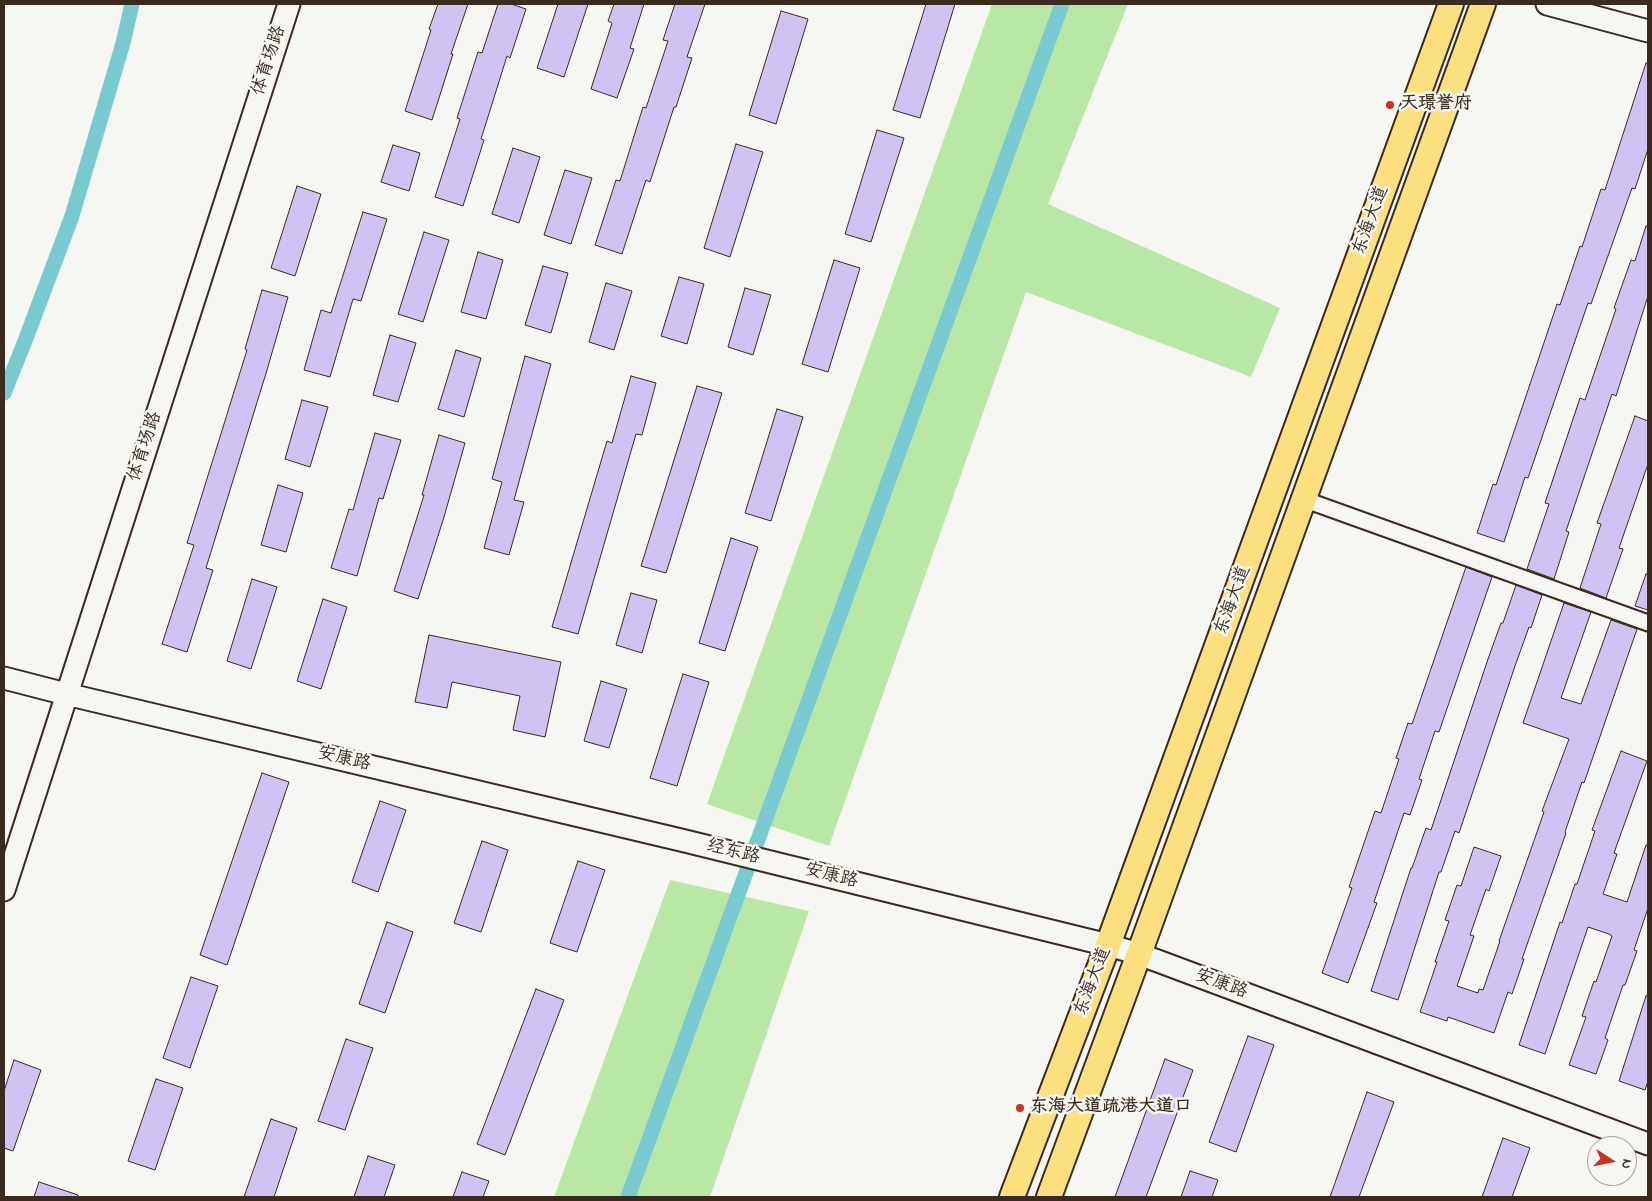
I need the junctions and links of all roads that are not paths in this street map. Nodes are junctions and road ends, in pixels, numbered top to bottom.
1 (289, 4) edge
2 (1451, 4) edge
3 (1483, 4) edge
4 (1547, 4) edge
5 (1648, 31) edge
6 (1304, 499) junction
7 (1648, 623) edge
8 (4, 678) edge
9 (66, 694) junction
10 (685, 841) joint
11 (781, 865) joint
12 (4, 890) edge
13 (1108, 945) junction
14 (1139, 954) junction
15 (1648, 1144) edge
16 (1012, 1197) edge
17 (1049, 1197) edge

1 - 9 street, 体育场路
2 - 13 main road, 东海大道
3 - 6 main road, 东海大道
4 - 5 street
6 - 7 street
6 - 14 main road, 东海大道
8 - 9 street, 安康路
9 - 10 street, 安康路
9 - 12 street, 体育场路
10 - 11 street, 经东路
11 - 13 street, 安康路
13 - 14 street, 安康路
13 - 16 main road, 东海大道
14 - 15 street, 安康路
14 - 17 main road, 东海大道

